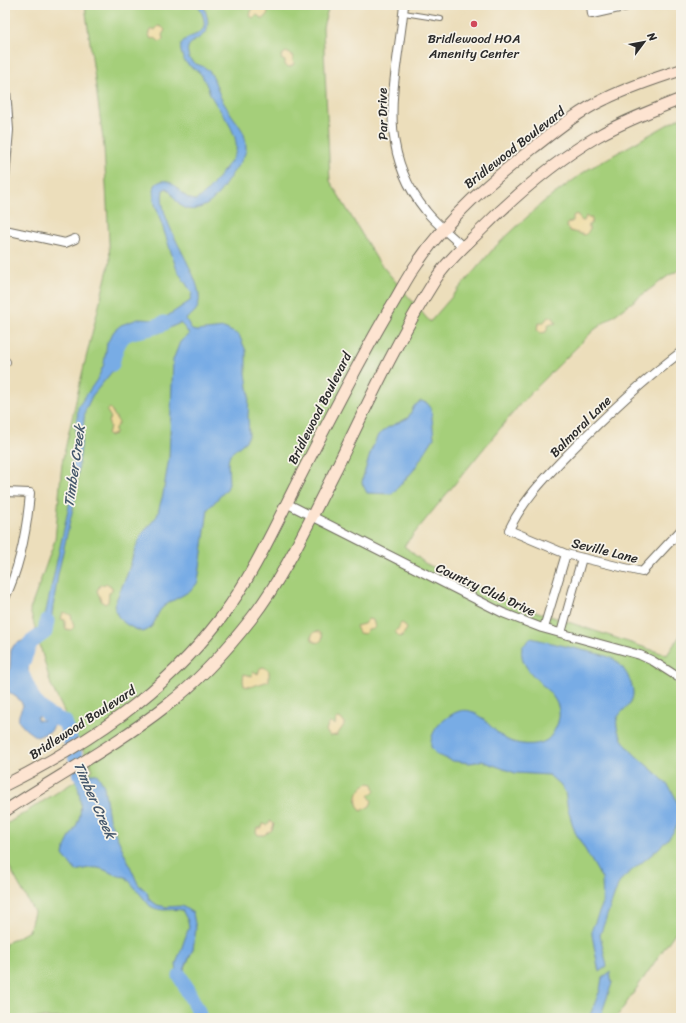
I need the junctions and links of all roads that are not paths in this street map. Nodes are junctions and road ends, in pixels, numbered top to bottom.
1 (591, 5) edge
2 (632, 5) edge
3 (404, 9) edge
4 (441, 19) dead end
5 (681, 70) edge
6 (5, 77) edge
7 (6, 92) edge
8 (681, 99) edge
9 (5, 178) edge
10 (443, 228) junction
11 (5, 230) edge
12 (75, 239) dead end
13 (463, 247) junction
14 (681, 352) edge
15 (5, 492) edge
16 (286, 503) junction
17 (312, 516) junction
18 (509, 530) joint
19 (681, 530) edge
20 (566, 554) junction
21 (582, 558) junction
22 (5, 598) edge
23 (544, 628) junction
24 (561, 633) junction
25 (681, 679) edge
26 (5, 785) edge
27 (5, 811) edge

1 - 2 street
3 - 4 lane
3 - 10 street, Par Drive
5 - 10 main road, Bridlewood Boulevard
6 - 7 street
7 - 9 street
8 - 13 main road
10 - 13 street, Par Drive
10 - 16 main road, Bridlewood Boulevard
11 - 12 street
13 - 17 main road
14 - 18 street, Balmoral Lane
15 - 22 street
16 - 17 street, Country Club Drive
16 - 26 main road, Bridlewood Boulevard
17 - 23 street, Country Club Drive
17 - 27 main road
18 - 20 street, Seville Lane
19 - 21 street, Seville Lane
20 - 21 street, Seville Lane
20 - 23 street
21 - 24 street
23 - 24 street, Country Club Drive
24 - 25 street, Country Club Drive

